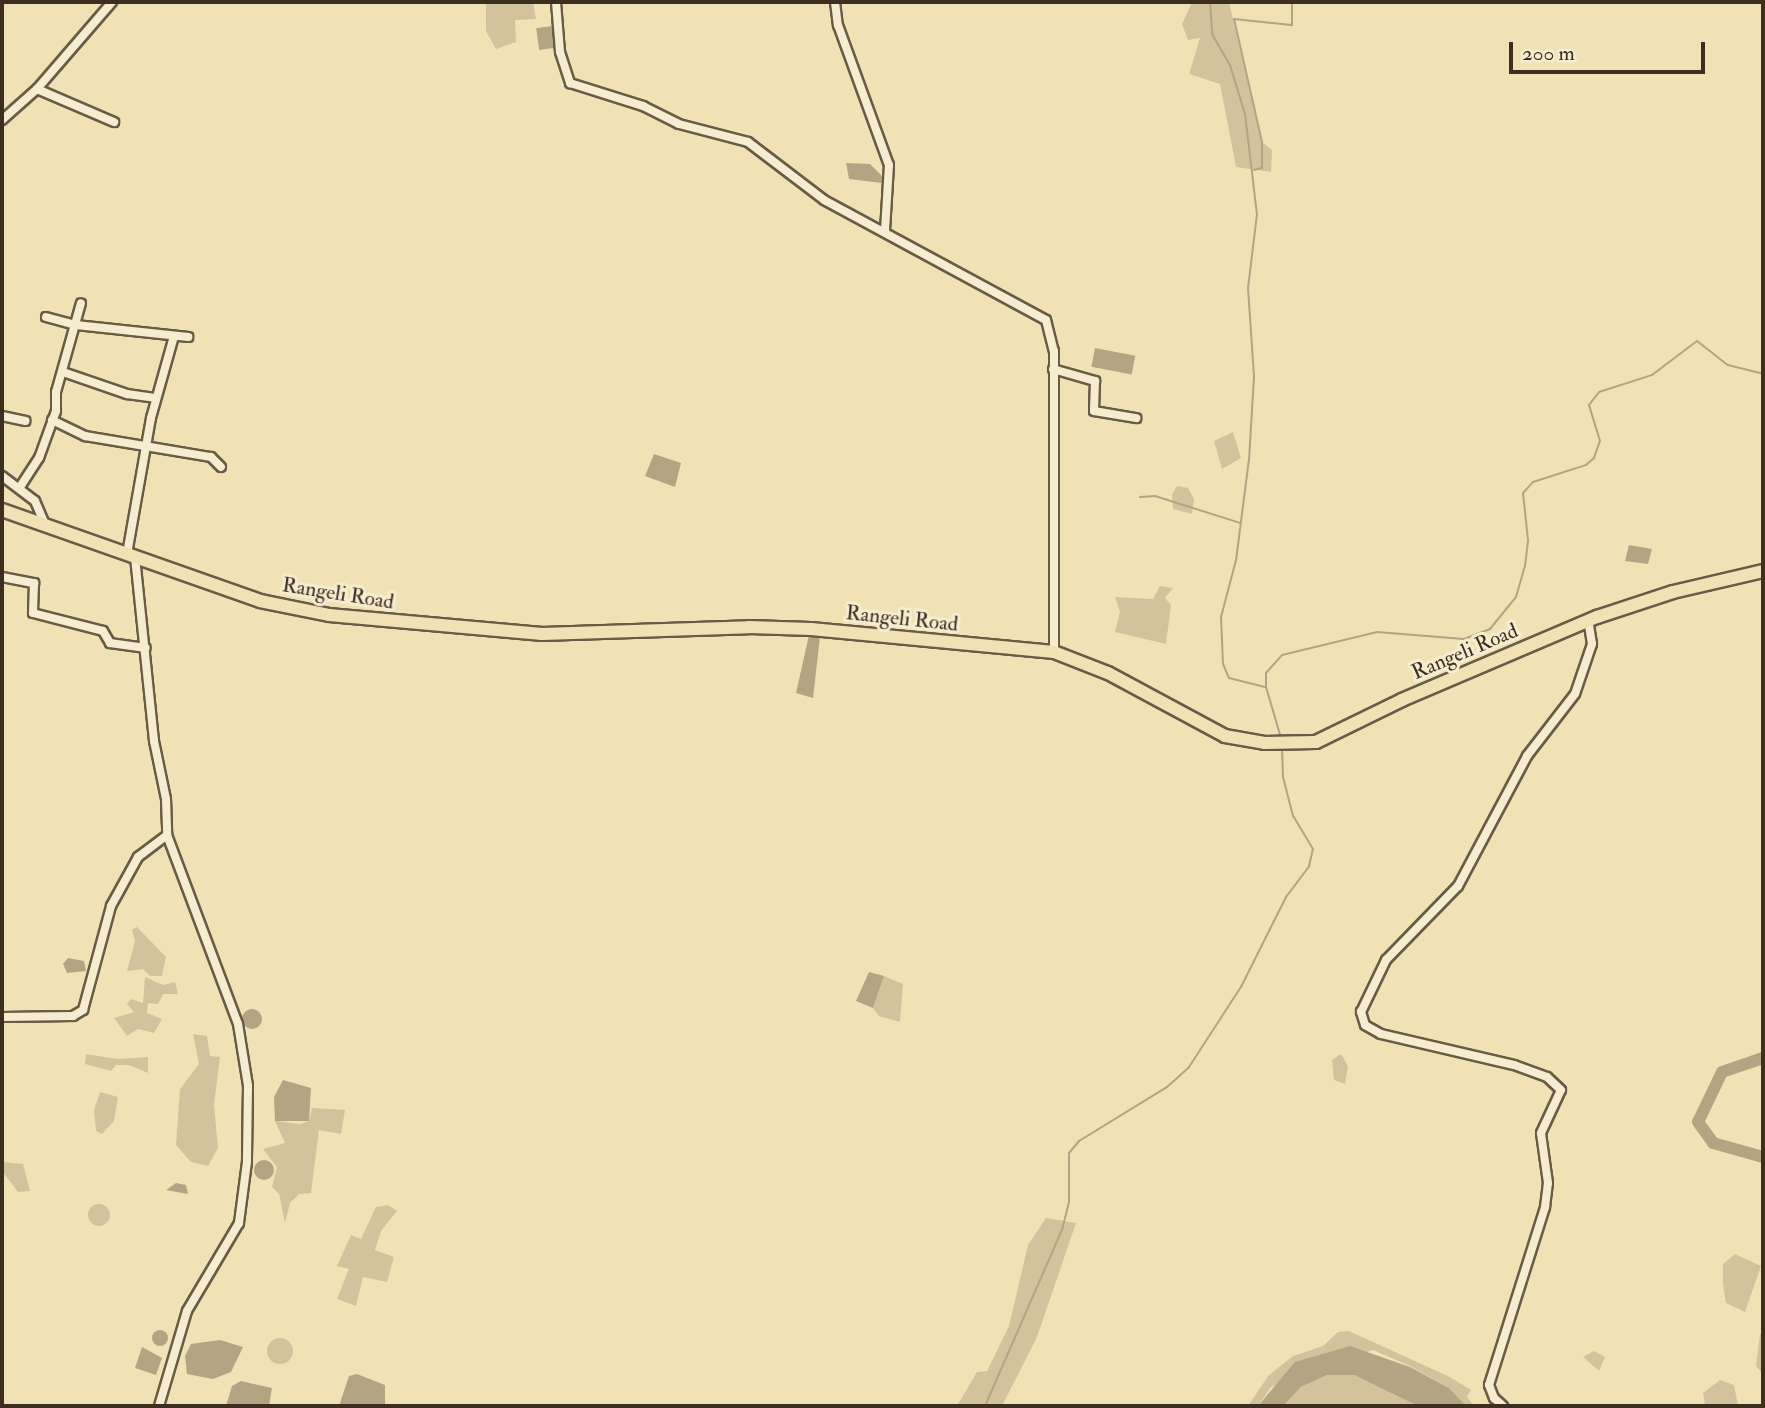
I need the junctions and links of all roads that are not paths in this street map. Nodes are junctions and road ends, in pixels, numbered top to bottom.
1 (112, 2) edge
2 (556, 2) edge
3 (835, 2) edge
4 (37, 89) junction
5 (2, 120) edge
6 (114, 122) dead end
7 (885, 230) junction
8 (81, 303) dead end
9 (46, 317) dead end
10 (76, 325) junction
11 (174, 337) junction
12 (188, 337) dead end
13 (1053, 369) junction
14 (63, 372) junction
15 (155, 398) junction
16 (2, 416) edge
17 (1136, 418) dead end
18 (52, 420) junction
19 (25, 421) dead end
20 (146, 445) junction
21 (221, 467) dead end
22 (2, 476) edge
23 (20, 487) junction
24 (2, 510) edge
25 (45, 525) junction
26 (131, 555) junction
27 (1763, 571) edge
28 (2, 577) edge
29 (1588, 620) junction
30 (146, 648) junction
31 (1054, 652) junction
32 (167, 835) junction
33 (2, 1017) edge
34 (159, 1406) edge
35 (1503, 1406) edge

1 - 4 street
2 - 7 street
3 - 7 street
4 - 5 street
4 - 6 street
7 - 13 street
8 - 10 street
9 - 10 street
10 - 11 street
10 - 14 street
11 - 12 street
11 - 15 street
13 - 17 street
13 - 31 street
14 - 15 street
14 - 18 street
15 - 20 street
16 - 19 street
18 - 20 street
18 - 23 street
20 - 21 street
20 - 26 street
22 - 23 street
23 - 25 street
24 - 25 main road, Rangeli Road
25 - 26 main road, Rangeli Road
26 - 30 street
26 - 31 main road, Rangeli Road
27 - 29 main road, Rangeli Road
28 - 30 street
29 - 31 main road, Rangeli Road
29 - 35 street
30 - 32 street
32 - 33 street
32 - 34 street

